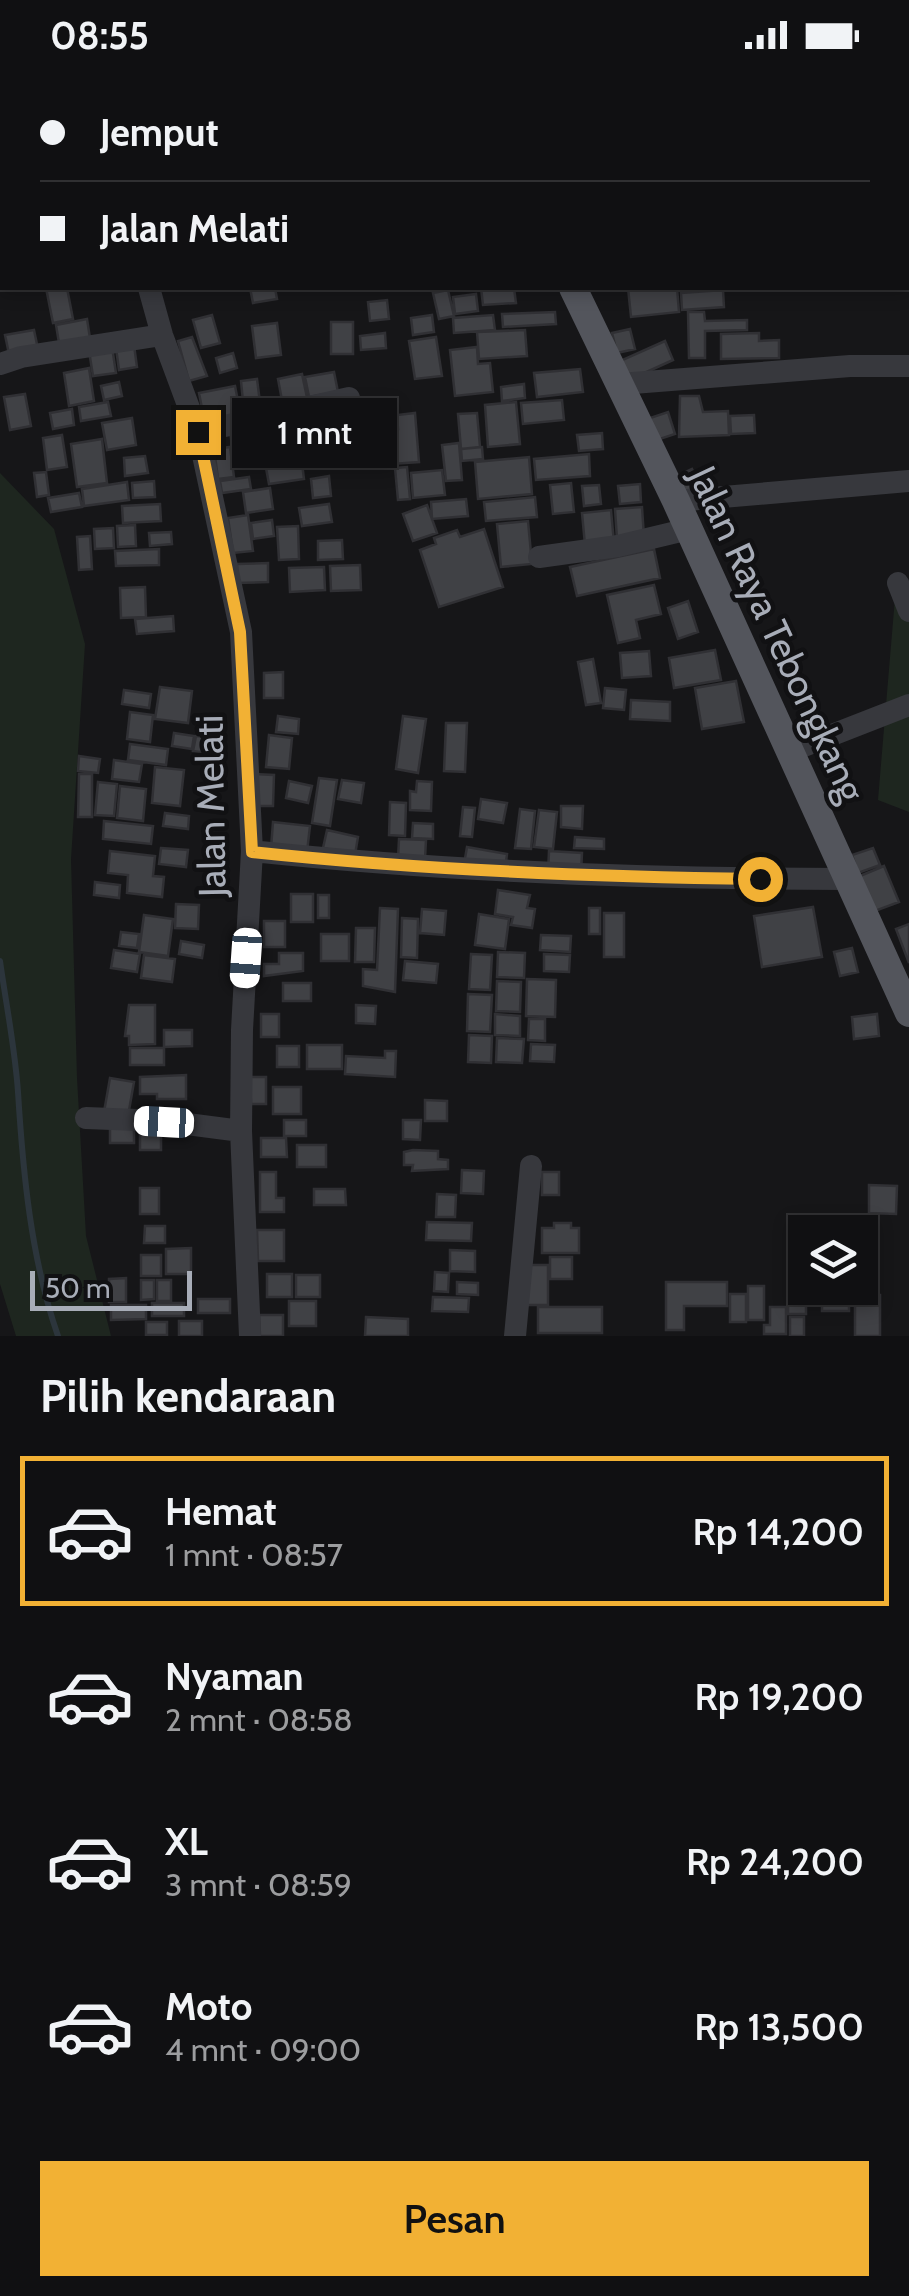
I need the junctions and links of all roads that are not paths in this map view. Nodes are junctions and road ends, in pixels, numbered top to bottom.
1 (150, 290) edge
2 (574, 290) edge
3 (162, 334) junction
4 (0, 364) edge
5 (909, 366) edge
6 (620, 384) junction
7 (349, 398) dead end
8 (198, 432) junction
9 (909, 481) edge
10 (676, 501) junction
11 (689, 530) junction
12 (538, 557) dead end
13 (898, 583) dead end
14 (909, 611) edge
15 (909, 705) edge
16 (791, 751) junction
17 (252, 852) junction
18 (848, 880) junction
19 (909, 1013) edge
20 (86, 1118) dead end
21 (241, 1131) junction
22 (531, 1166) dead end
23 (250, 1336) edge
24 (515, 1336) edge

1 - 3 street, Jalan Melati
2 - 6 main road, Jalan Raya Tebongkang
3 - 4 street
3 - 8 street, Jalan Melati
5 - 6 street
6 - 10 main road, Jalan Raya Tebongkang
7 - 8 street
8 - 17 street, Jalan Melati
9 - 10 street
10 - 11 main road, Jalan Raya Tebongkang
11 - 12 street
11 - 16 main road, Jalan Raya Tebongkang
13 - 14 street
15 - 16 street
16 - 18 main road, Jalan Raya Tebongkang
17 - 18 street
17 - 21 street, Jalan Melati
18 - 19 main road, Jalan Raya Tebongkang
20 - 21 street
21 - 23 street, Jalan Melati
22 - 24 street

